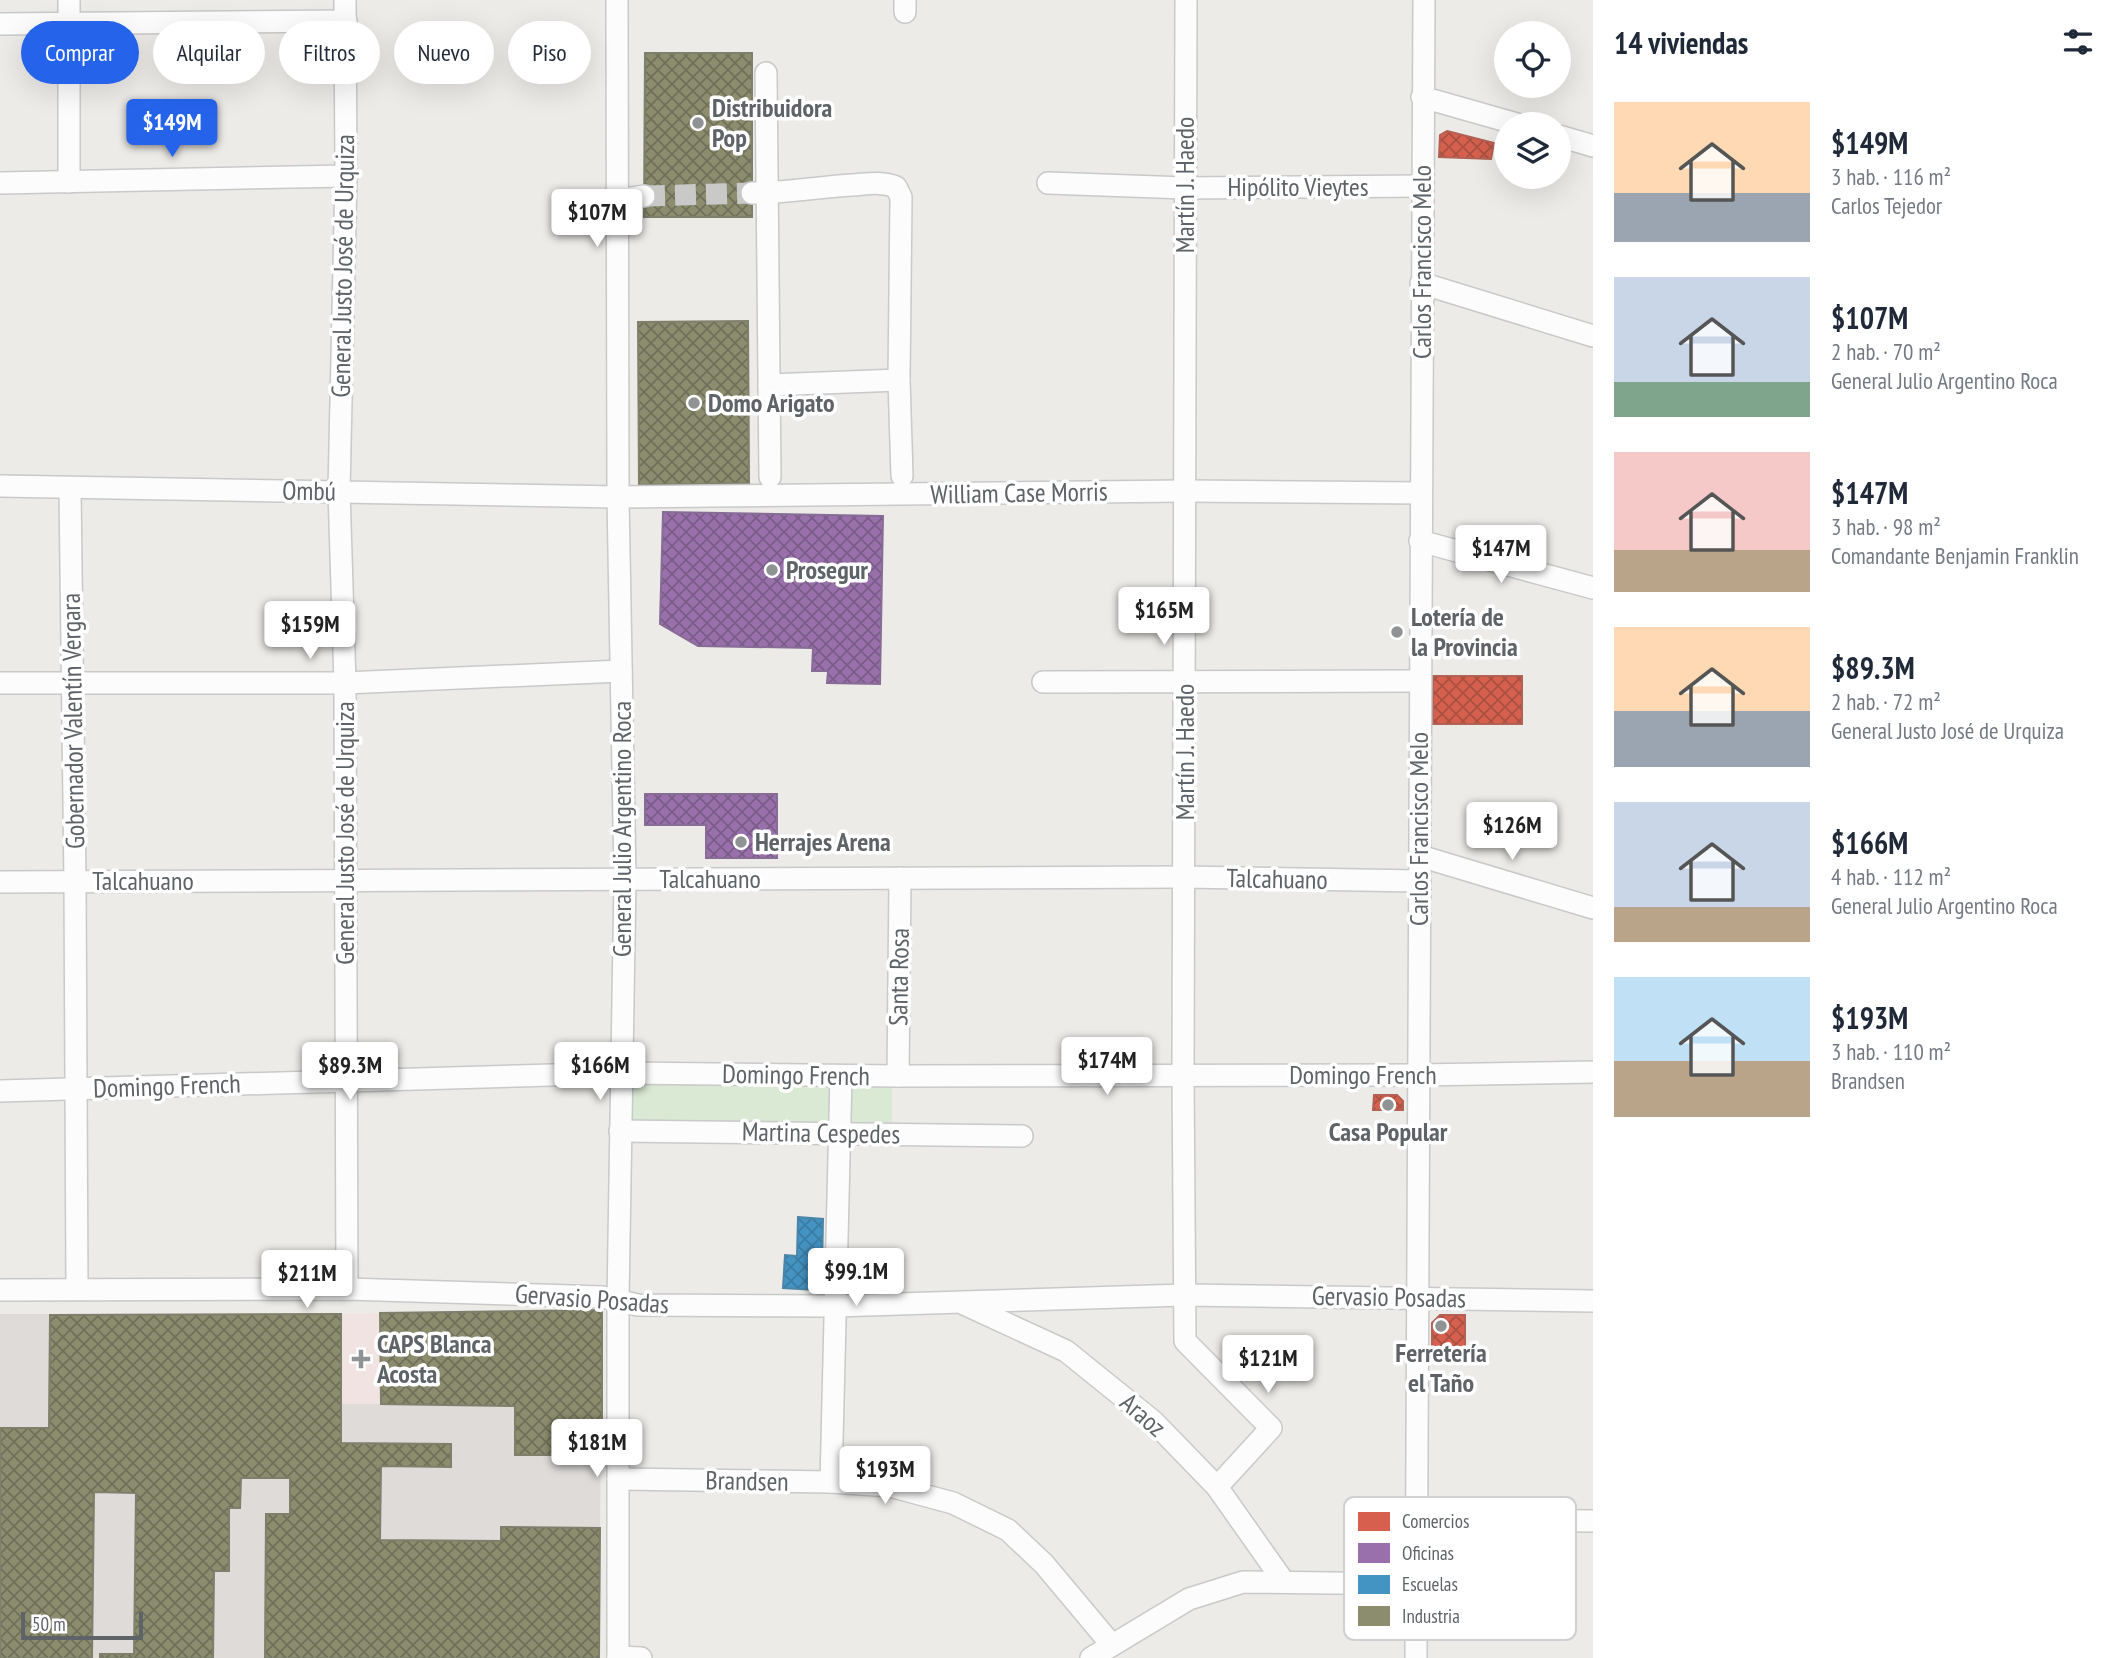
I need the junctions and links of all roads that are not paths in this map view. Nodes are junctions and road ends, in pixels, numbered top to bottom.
1 (69, 0) edge
2 (617, 0) edge
3 (1186, 0) edge
4 (1424, 0) edge
5 (345, 10) edge
6 (69, 21) edge
7 (111, 21) edge
8 (0, 24) edge
9 (21, 24) edge
10 (766, 73) dead end
11 (69, 84) edge
12 (1422, 97) junction
13 (1494, 117) edge
14 (1571, 140) edge
15 (1593, 146) edge
16 (346, 176) junction
17 (69, 182) junction
18 (0, 183) edge
19 (1048, 183) dead end
20 (1422, 186) junction
21 (1185, 188) junction
22 (760, 193) junction
23 (644, 196) tunnel mouth
24 (618, 200) junction
25 (1421, 283) junction
26 (1593, 336) edge
27 (899, 380) junction
28 (769, 385) junction
29 (902, 475) dead end
30 (770, 477) dead end
31 (0, 486) edge
32 (70, 489) junction
33 (339, 491) junction
34 (1184, 491) junction
35 (1421, 494) junction
36 (618, 497) junction
37 (1420, 541) junction
38 (1593, 588) edge
39 (621, 671) junction
40 (73, 681) junction
41 (1185, 681) junction
42 (1420, 681) junction
43 (345, 682) junction
44 (1043, 682) dead end
45 (0, 683) edge
46 (1420, 856) junction
47 (1185, 877) junction
48 (900, 878) junction
49 (625, 879) junction
50 (346, 880) junction
51 (75, 881) junction
52 (1419, 881) junction
53 (0, 882) edge
54 (1593, 908) edge
55 (1593, 1072) edge
56 (622, 1073) junction
57 (1418, 1075) junction
58 (841, 1076) junction
59 (898, 1076) junction
60 (1183, 1076) junction
61 (345, 1081) junction
62 (77, 1089) junction
63 (0, 1091) edge
64 (620, 1131) junction
65 (840, 1133) junction
66 (1022, 1136) dead end
67 (77, 1289) junction
68 (346, 1289) junction
69 (0, 1290) edge
70 (1184, 1295) junction
71 (1418, 1297) junction
72 (618, 1301) junction
73 (958, 1301) junction
74 (1593, 1301) edge
75 (835, 1306) junction
76 (618, 1479) junction
77 (831, 1482) junction
78 (1217, 1487) junction
79 (1416, 1497) edge
80 (1284, 1582) junction
81 (1344, 1583) edge
82 (1416, 1640) edge
83 (1111, 1644) junction
84 (618, 1658) edge
85 (641, 1658) edge
86 (1090, 1658) edge
87 (1416, 1658) edge

1 - 6 street
2 - 24 street, General Julio Argentino Roca
3 - 21 street, Martín J. Haedo
4 - 12 street, Carlos Francisco Melo
5 - 7 street
5 - 16 street, General Justo José de Urquiza
8 - 9 street
10 - 22 street
11 - 17 street
12 - 13 street
12 - 20 street, Carlos Francisco Melo
14 - 15 street
16 - 17 street
16 - 33 street, General Justo José de Urquiza
17 - 18 street
19 - 21 street, Hipólito Vieytes
20 - 21 street, Hipólito Vieytes
20 - 25 street, Carlos Francisco Melo
21 - 34 street, Martín J. Haedo
22 - 27 street
22 - 28 street
23 - 24 street
24 - 36 street, General Julio Argentino Roca
25 - 26 street
25 - 35 street, Carlos Francisco Melo
27 - 28 street
27 - 29 street
28 - 30 street
31 - 32 street, Ombú
32 - 33 street, Ombú
32 - 40 street, Gobernador Valentín Vergara
33 - 36 street, Ombú
33 - 43 street, General Justo José de Urquiza
34 - 35 street, William Case Morris
34 - 36 street, William Case Morris
34 - 41 street, Martín J. Haedo
35 - 37 street, Carlos Francisco Melo
36 - 39 street, General Julio Argentino Roca
37 - 38 street
37 - 42 street, Carlos Francisco Melo
39 - 43 street
39 - 49 street, General Julio Argentino Roca
40 - 43 street
40 - 45 street
40 - 51 street, Gobernador Valentín Vergara
41 - 42 street
41 - 44 street
41 - 47 street, Martín J. Haedo
42 - 46 street, Carlos Francisco Melo
43 - 50 street, General Justo José de Urquiza
46 - 52 street, Carlos Francisco Melo
46 - 54 street
47 - 48 street, Talcahuano
47 - 52 street, Talcahuano
47 - 60 street, Martín J. Haedo
48 - 49 street, Talcahuano
48 - 59 street, Santa Rosa
49 - 50 street, Talcahuano
49 - 56 street, General Julio Argentino Roca
50 - 51 street, Talcahuano
50 - 61 street, General Justo José de Urquiza
51 - 53 street, Talcahuano
51 - 62 street, Gobernador Valentín Vergara
52 - 57 street, Carlos Francisco Melo
55 - 57 street, Domingo French
56 - 58 street, Domingo French
56 - 61 street, Domingo French
56 - 64 street, General Julio Argentino Roca
57 - 60 street, Domingo French
57 - 71 street, Carlos Francisco Melo
58 - 59 street, Domingo French
58 - 65 street
59 - 60 street, Domingo French
60 - 70 street, Martín J. Haedo
61 - 62 street, Domingo French
61 - 68 street, General Justo José de Urquiza
62 - 63 street, Domingo French
62 - 67 street, Gobernador Valentín Vergara
64 - 65 street, Martina Cespedes
64 - 72 street, General Julio Argentino Roca
65 - 66 street, Martina Cespedes
65 - 75 street
67 - 68 street, Gervasio Posadas
67 - 69 street, Gervasio Posadas
68 - 72 street, Gervasio Posadas
70 - 71 street, Gervasio Posadas
70 - 73 street, Gervasio Posadas
70 - 78 street
71 - 74 street, Gervasio Posadas
71 - 79 street, Carlos Francisco Melo
72 - 75 street, Gervasio Posadas
72 - 76 street, General Julio Argentino Roca
73 - 75 street, Gervasio Posadas
73 - 78 street, Araoz
75 - 77 street
76 - 77 street, Brandsen
76 - 84 street, General Julio Argentino Roca
77 - 83 street, Brandsen
78 - 80 street, Araoz
80 - 81 street
80 - 83 street
82 - 87 street, Carlos Francisco Melo
83 - 86 street
84 - 85 street

